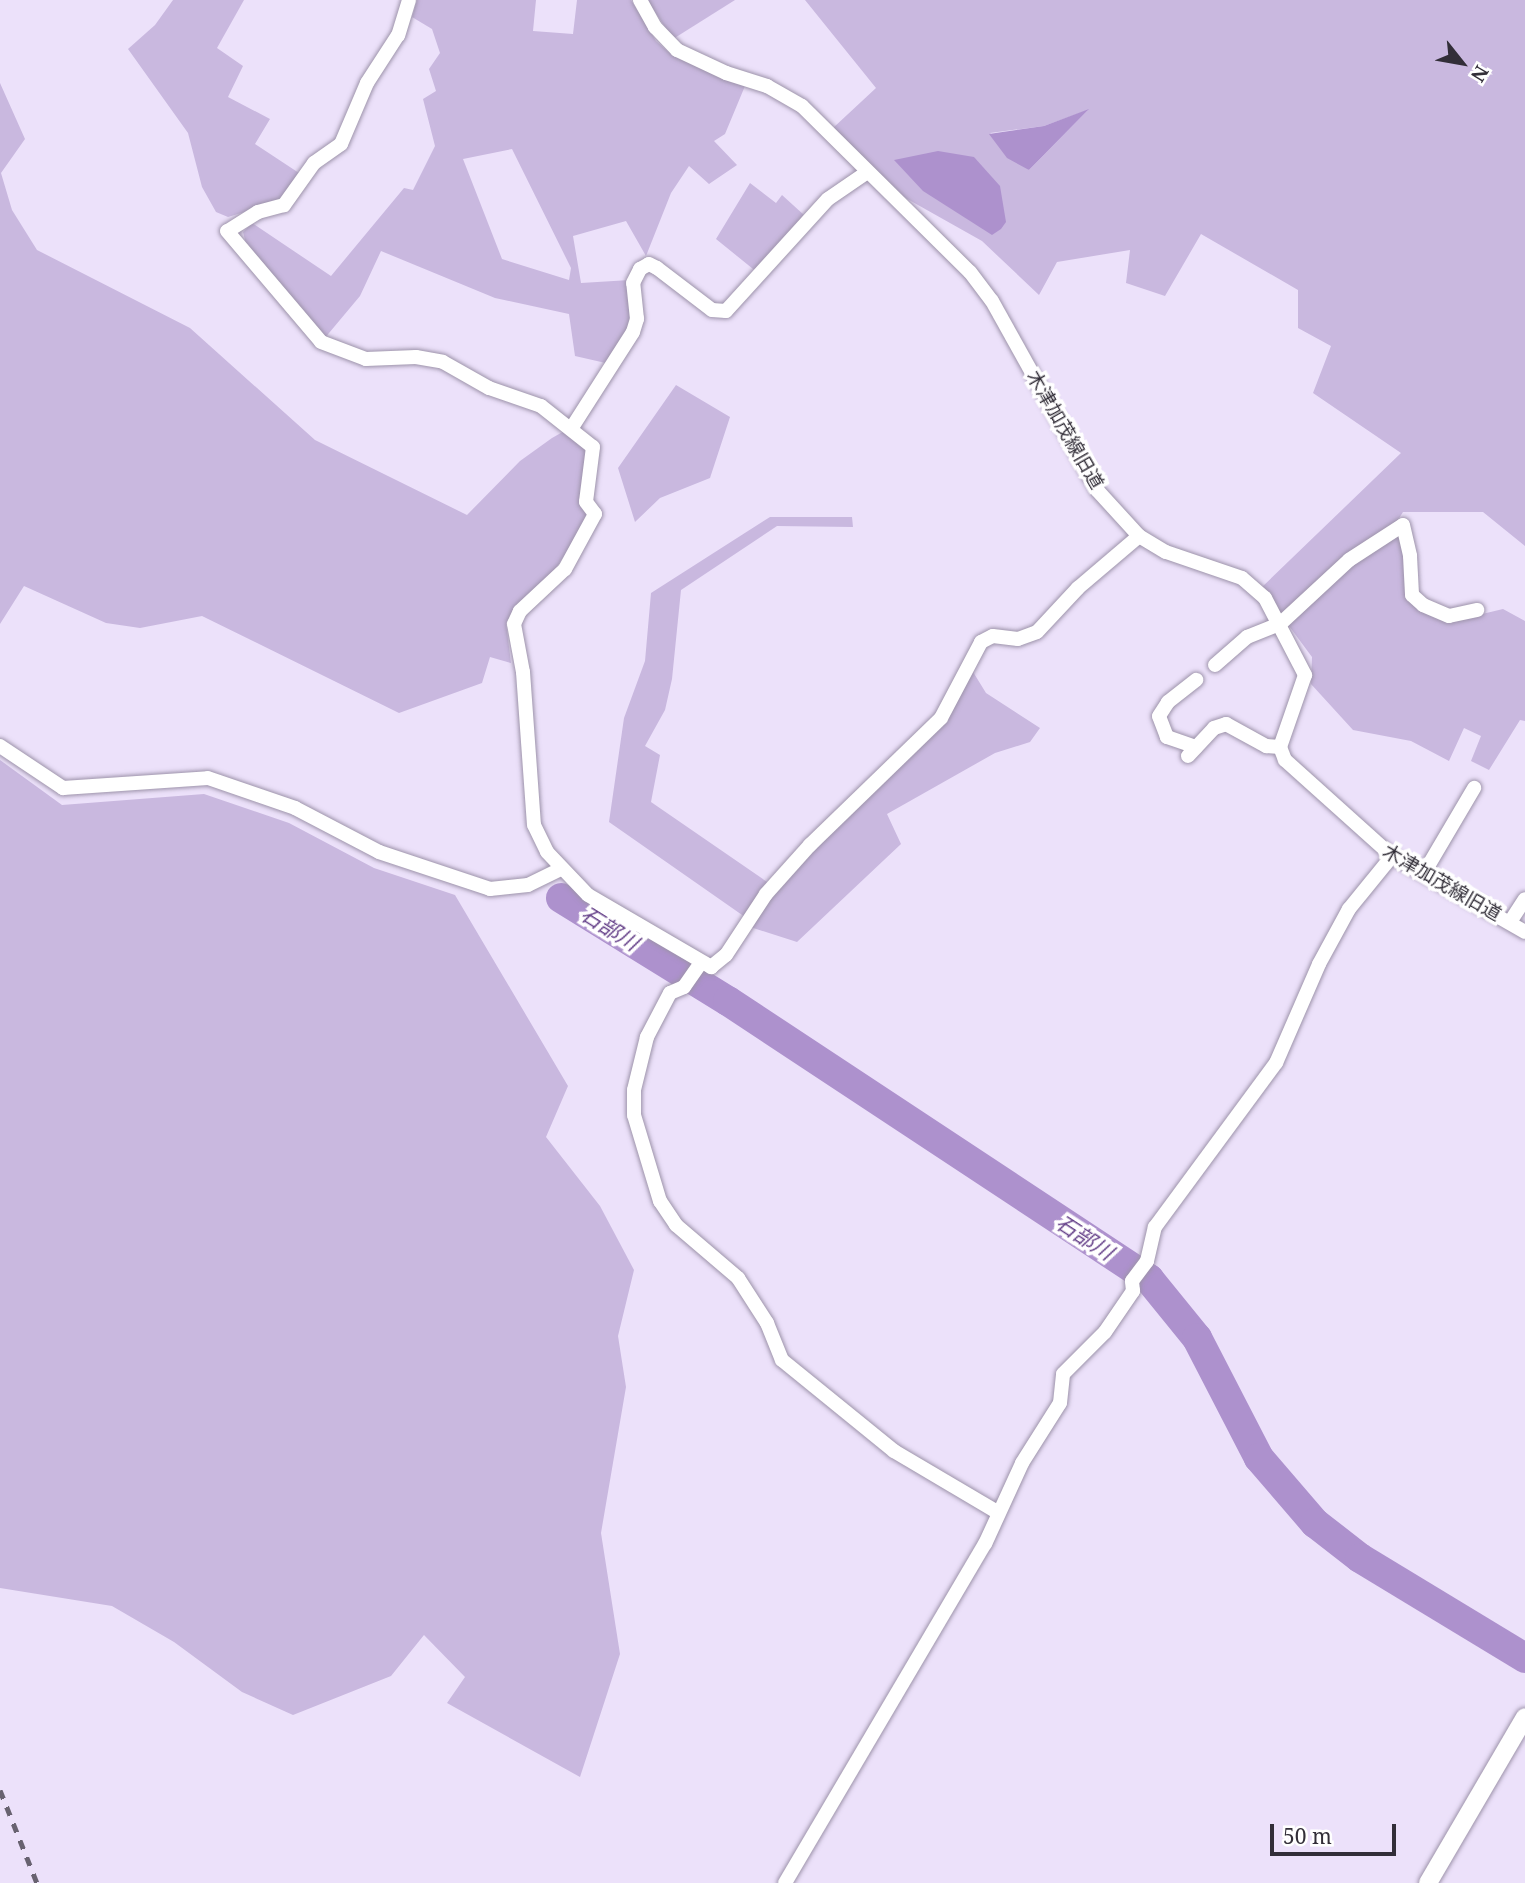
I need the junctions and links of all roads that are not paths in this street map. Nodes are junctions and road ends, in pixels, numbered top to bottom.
1 (409, 0) edge
2 (640, 0) edge
3 (866, 173) junction
4 (571, 429) junction
5 (1139, 536) junction
6 (1477, 610) dead end
7 (1280, 624) junction
8 (1215, 665) dead end
9 (1196, 680) dead end
10 (0, 746) edge
11 (1280, 747) junction
12 (1474, 788) dead end
13 (1392, 856) junction
14 (561, 869) junction
15 (1424, 873) junction
16 (1525, 899) edge
17 (1510, 922) junction
18 (1525, 932) edge
19 (698, 967) junction
20 (997, 1512) junction
21 (1525, 1717) edge
22 (785, 1883) edge
23 (1428, 1883) edge

1 - 4 street
2 - 3 street, 木津加茂線旧道
3 - 4 street
3 - 5 street, 木津加茂線旧道
4 - 14 street
5 - 7 street, 木津加茂線旧道
5 - 19 street
6 - 7 street
7 - 8 street
7 - 11 street, 木津加茂線旧道
9 - 11 street
10 - 14 street
11 - 13 street, 木津加茂線旧道
12 - 15 street
13 - 15 street, 木津加茂線旧道
13 - 20 street
14 - 19 street
15 - 17 street, 木津加茂線旧道
16 - 17 street
17 - 18 street, 木津加茂線旧道
19 - 20 street
20 - 22 street
21 - 23 street

